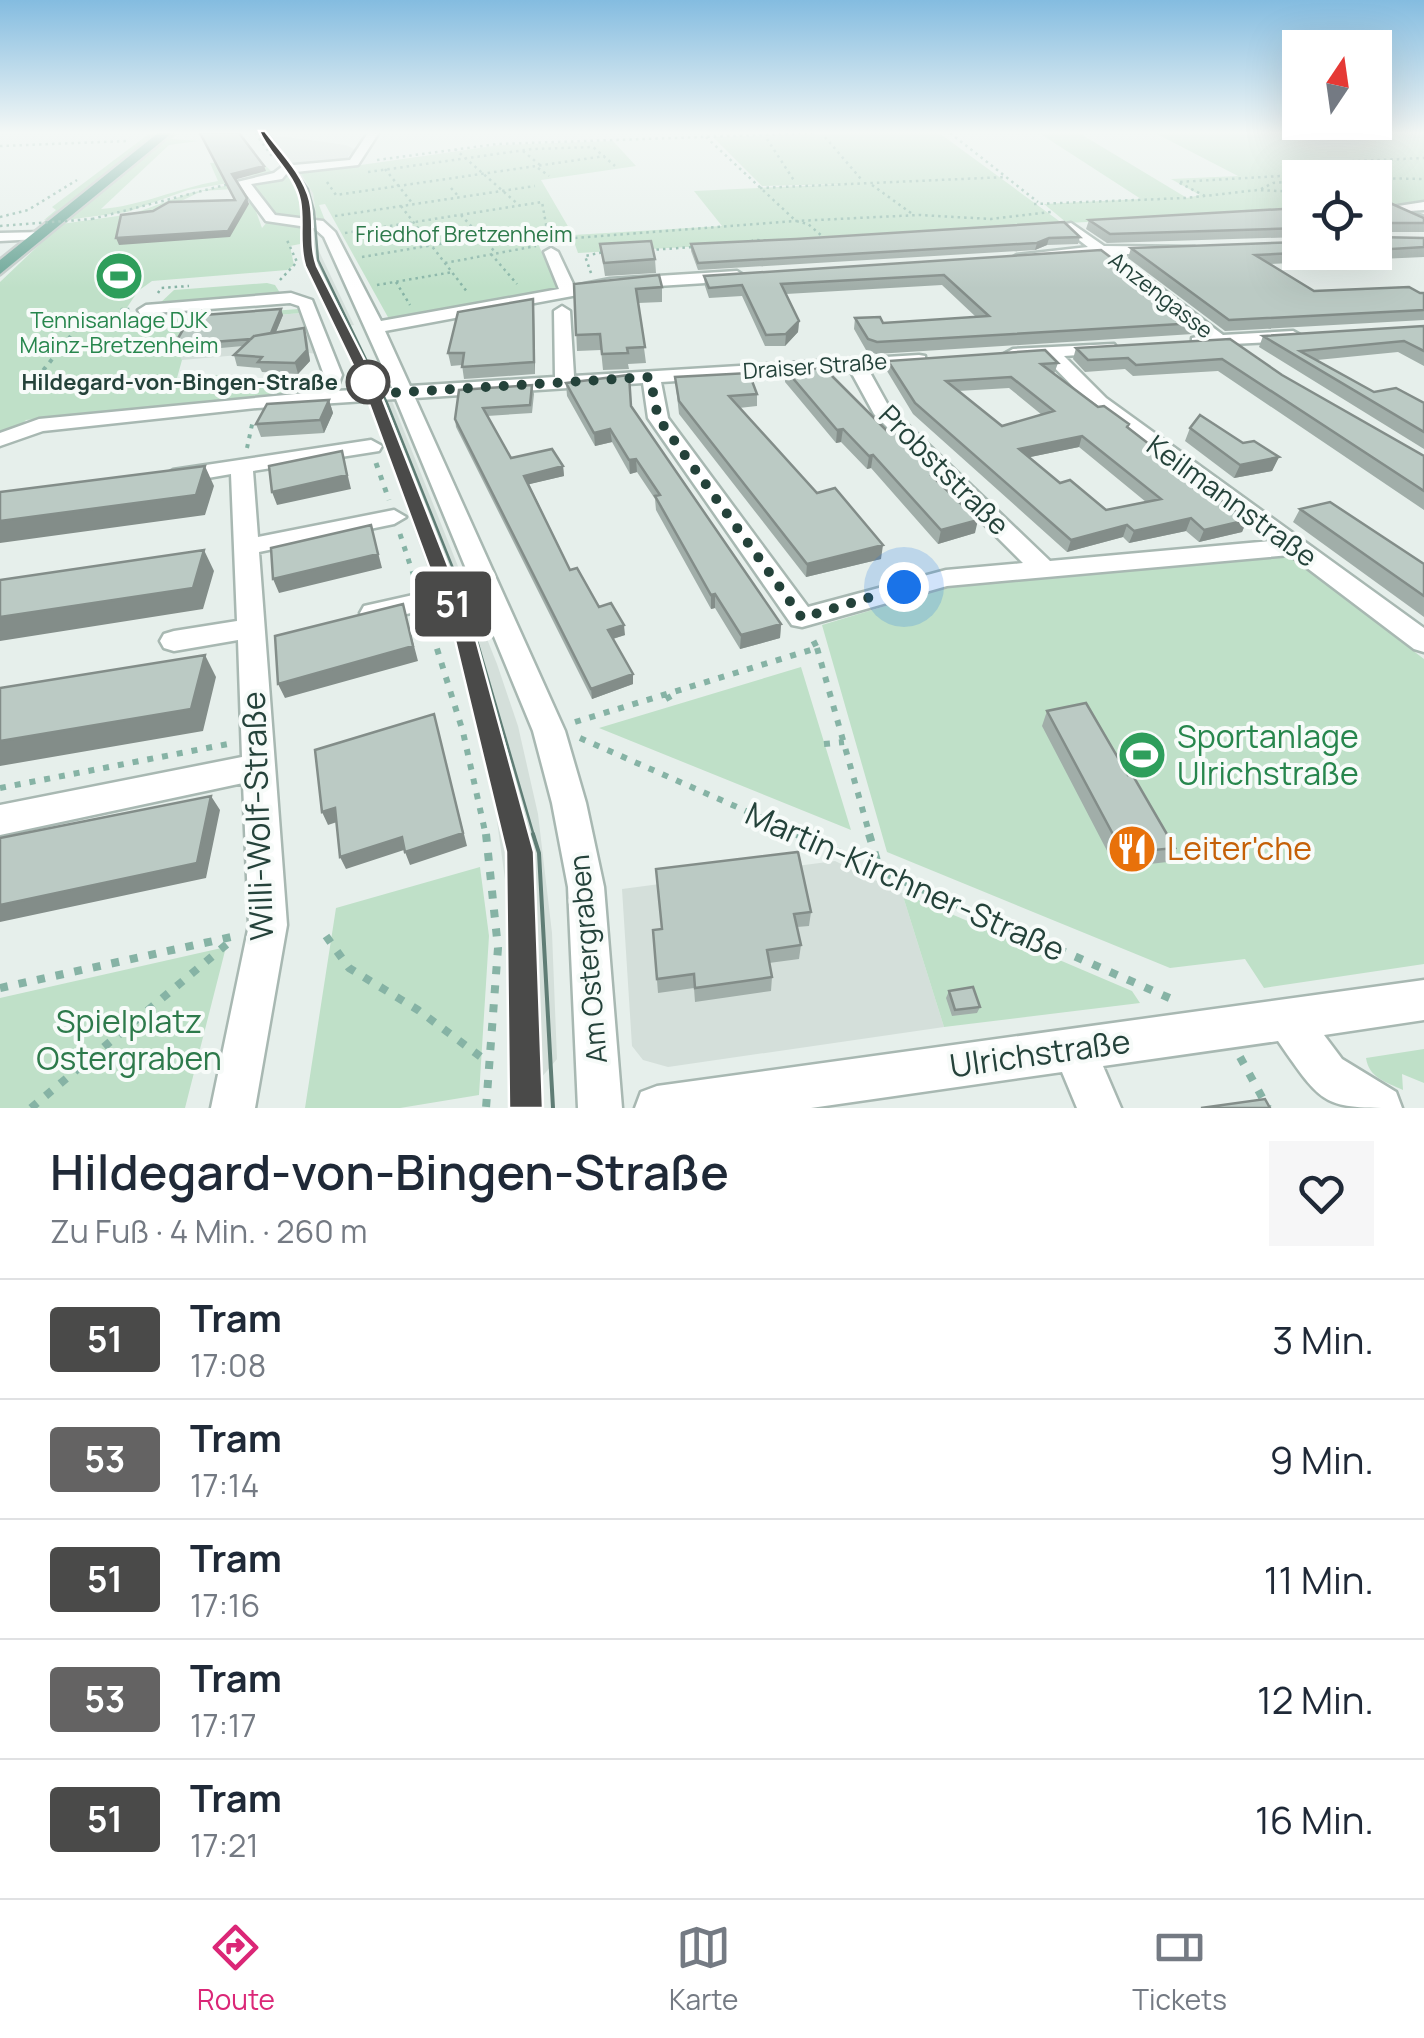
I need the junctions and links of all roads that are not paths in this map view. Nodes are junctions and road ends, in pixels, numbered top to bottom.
1 (101, 185) edge
2 (252, 185) edge
3 (1424, 206) edge
4 (1392, 208) joint
5 (1392, 217) edge
6 (1424, 222) edge
7 (1072, 227) edge
8 (1424, 232) edge
9 (38, 235) junction
10 (0, 237) edge
11 (550, 244) road end
12 (1215, 248) edge
13 (1103, 250) junction
14 (1004, 260) edge
15 (0, 269) edge
16 (748, 276) edge
17 (568, 291) junction
18 (146, 310) road end
19 (562, 311) dead end
20 (373, 328) junction
21 (1308, 335) edge
22 (1225, 340) junction
23 (1182, 343) edge
24 (1124, 346) edge
25 (1048, 352) junction
26 (991, 355) edge
27 (933, 359) edge
28 (1258, 360) edge
29 (856, 364) junction
30 (650, 377) junction
31 (565, 382) junction
32 (403, 393) junction
33 (324, 398) junction
34 (0, 440) edge
35 (370, 446) dead end
36 (244, 461) junction
37 (149, 480) edge
38 (394, 517) dead end
39 (246, 547) junction
40 (1295, 547) junction
41 (1044, 569) junction
42 (422, 602) road end
43 (346, 620) edge
44 (258, 636) junction
45 (174, 641) dead end
46 (1424, 642) edge
47 (258, 753) junction
48 (0, 820) edge
49 (1424, 1000) edge
50 (1287, 1019) junction
51 (1074, 1049) junction
52 (234, 1108) edge
53 (600, 1108) edge
54 (657, 1108) edge
55 (1099, 1108) edge
56 (1380, 1108) edge

1 - 9 main road
2 - 20 street, Am Ostergraben
3 - 4 street
4 - 6 street
5 - 8 street
7 - 13 street, Anzengasse
9 - 10 street
9 - 15 main road
11 - 17 street
12 - 13 street
13 - 14 street
13 - 22 street, Anzengasse
16 - 17 street
17 - 20 street
18 - 33 street
19 - 31 street
20 - 32 street, Am Ostergraben
21 - 22 street
22 - 23 street
22 - 28 street, Anzengasse
24 - 25 street
25 - 26 street
25 - 40 street, Keilmannstraße
27 - 29 street, Draiser Straße
29 - 30 street, Draiser Straße
29 - 41 street, Probststraße
30 - 31 street, Draiser Straße
30 - 41 street
31 - 32 street, Draiser Straße
32 - 33 street, Draiser Straße
32 - 53 street, Am Ostergraben
33 - 34 street, Draiser Straße
35 - 36 street
36 - 37 street
36 - 39 street, Willi-Wolf-Straße
38 - 39 street
39 - 44 street, Willi-Wolf-Straße
40 - 41 street
40 - 46 street, Keilmannstraße
42 - 43 street
44 - 45 street
44 - 47 street, Willi-Wolf-Straße
47 - 48 street
47 - 52 street, Willi-Wolf-Straße
49 - 50 street, Ulrichstraße
50 - 51 street, Ulrichstraße
50 - 56 street
51 - 54 street, Ulrichstraße
51 - 55 street

